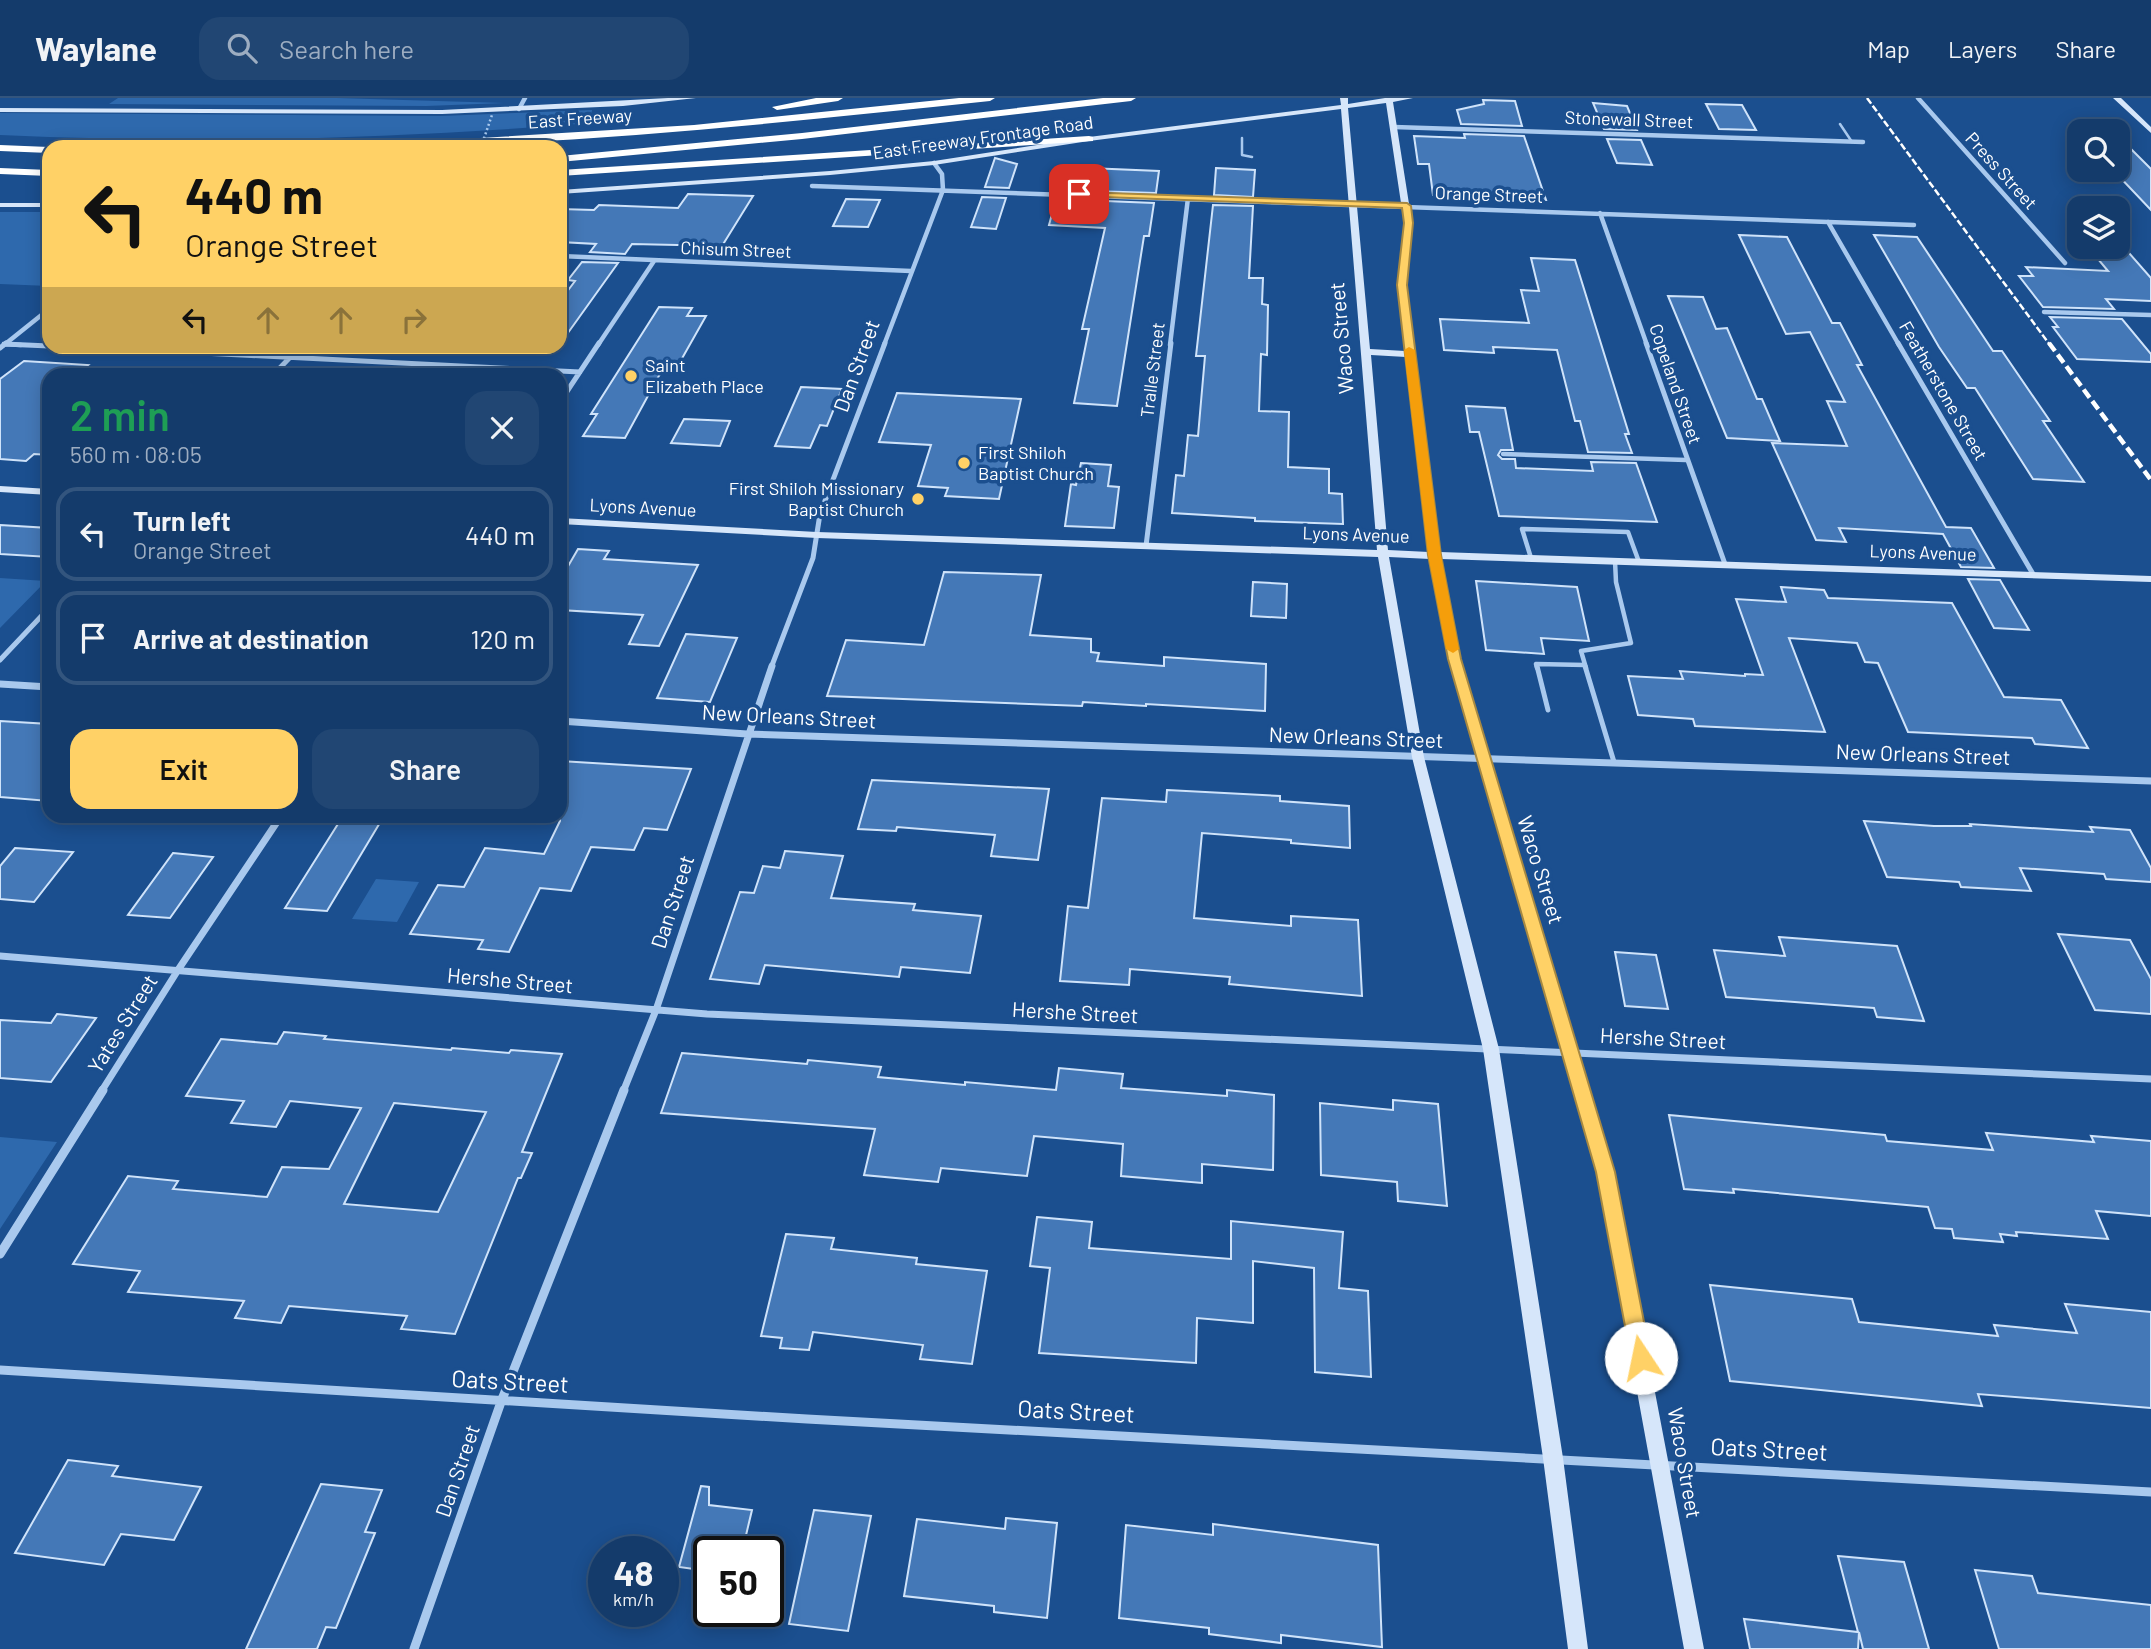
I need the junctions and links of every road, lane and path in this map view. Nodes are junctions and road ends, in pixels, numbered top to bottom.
1 (525, 98) edge
2 (692, 98) edge
3 (838, 98) edge
4 (990, 98) edge
5 (1131, 98) edge
6 (1409, 98) edge
7 (1918, 98) edge
8 (2117, 98) edge
9 (1390, 99) edge
10 (1344, 102) edge
11 (0, 110) edge
12 (519, 110) junction
13 (492, 115) dead end
14 (1839, 124) dead end
15 (1394, 127) junction
16 (2151, 131) edge
17 (1242, 138) dead end
18 (1089, 139) junction
19 (399, 140) edge
20 (483, 140) edge
21 (496, 140) edge
22 (1852, 142) junction
23 (1863, 142) dead end
24 (0, 148) edge
25 (42, 150) edge
26 (1252, 157) dead end
27 (567, 158) edge
28 (934, 163) junction
29 (0, 171) edge
30 (42, 173) edge
31 (567, 173) edge
32 (812, 186) dead end
33 (943, 190) junction
34 (567, 192) edge
35 (1188, 198) junction
36 (1354, 204) junction
37 (0, 205) edge
38 (42, 205) edge
39 (1407, 206) junction
40 (1600, 213) junction
41 (1828, 222) junction
42 (1914, 225) dead end
43 (567, 256) edge
44 (653, 261) junction
45 (2065, 263) dead end
46 (911, 271) junction
47 (2044, 312) dead end
48 (42, 314) edge
49 (2151, 315) edge
50 (2, 345) edge
51 (42, 346) edge
52 (1366, 352) junction
53 (229, 354) edge
54 (294, 354) edge
55 (1410, 354) junction
56 (291, 357) junction
57 (280, 368) edge
58 (503, 368) edge
59 (567, 371) edge
60 (580, 372) junction
61 (567, 392) edge
62 (1503, 454) dead end
63 (1686, 460) junction
64 (0, 489) edge
65 (42, 492) edge
66 (567, 521) edge
67 (817, 536) junction
68 (1146, 546) junction
69 (1383, 554) junction
70 (1435, 555) junction
71 (1531, 558) junction
72 (1615, 562) junction
73 (1639, 562) junction
74 (1725, 564) junction
75 (2033, 574) junction
76 (2151, 579) edge
77 (42, 615) edge
78 (0, 660) edge
79 (1585, 665) junction
80 (0, 684) edge
81 (42, 687) edge
82 (1548, 710) dead end
83 (567, 721) edge
84 (747, 734) junction
85 (1419, 757) junction
86 (1482, 759) junction
87 (1614, 762) junction
88 (2151, 781) edge
89 (276, 823) edge
90 (0, 956) edge
91 (178, 970) junction
92 (656, 1010) junction
93 (1491, 1049) junction
94 (1572, 1052) junction
95 (2151, 1079) edge
96 (0, 1254) edge
97 (0, 1370) edge
98 (501, 1402) junction
99 (1553, 1458) junction
100 (1661, 1465) junction
101 (2151, 1492) edge
102 (414, 1649) edge
103 (1578, 1649) edge
104 (1694, 1649) edge

1 - 12 street
2 - 12 main road
3 - 19 highway
4 - 21 highway, East Freeway
5 - 27 highway, East Freeway
6 - 9 main road, East Freeway Frontage Road
7 - 45 street, Press Street
8 - 16 main road
9 - 10 main road, East Freeway Frontage Road
9 - 15 main road, Waco Street
10 - 18 main road, East Freeway Frontage Road
10 - 36 main road, Waco Street
11 - 12 main road
13 - 20 path, bridge
14 - 22 lane
15 - 22 street, Stonewall Street
15 - 39 main road, Waco Street
17 - 26 lane
18 - 28 main road, East Freeway Frontage Road
18 - 31 highway
22 - 23 street, Stonewall Street
24 - 25 highway
28 - 33 street
28 - 34 main road, East Freeway Frontage Road
29 - 30 highway
32 - 33 street, Orange Street
33 - 35 street, Orange Street
33 - 46 street, Dan Street
35 - 36 street, Orange Street
35 - 68 street, Tralle Street
36 - 39 street, Orange Street
36 - 52 main road, Waco Street
37 - 38 main road
39 - 40 street, Orange Street
39 - 55 main road, Waco Street
40 - 41 street, Orange Street
40 - 63 street, Copeland Street
41 - 42 street, Orange Street
41 - 75 street, Featherstone Street
43 - 44 street, Chisum Street
44 - 46 street, Chisum Street
44 - 60 street
46 - 67 street, Dan Street
47 - 49 street
48 - 50 street
50 - 51 street
52 - 55 main road
52 - 69 main road, Waco Street
53 - 56 street
54 - 56 street
55 - 70 main road, Waco Street
56 - 57 street
56 - 58 street
59 - 60 street
60 - 61 street
62 - 63 lane
63 - 74 street, Copeland Street
64 - 65 main road
66 - 67 main road, Lyons Avenue
67 - 68 main road, Lyons Avenue
67 - 84 street, Dan Street
68 - 69 main road, Lyons Avenue
69 - 70 main road, Lyons Avenue
69 - 85 main road, Waco Street
70 - 71 main road, Lyons Avenue
70 - 86 main road, Waco Street
71 - 72 main road, Lyons Avenue
71 - 73 lane
72 - 73 main road, Lyons Avenue
72 - 79 lane
73 - 74 main road, Lyons Avenue
74 - 75 main road, Lyons Avenue
75 - 76 main road, Lyons Avenue
77 - 78 street
79 - 82 lane
79 - 87 lane
80 - 81 street
83 - 84 street, New Orleans Street
84 - 85 street, New Orleans Street
84 - 92 street, Dan Street
85 - 86 street, New Orleans Street
85 - 93 main road, Waco Street
86 - 87 street, New Orleans Street
86 - 94 main road, Waco Street
87 - 88 street, New Orleans Street
89 - 91 street, Yates Street
90 - 91 street, Hershe Street
91 - 92 street, Hershe Street
91 - 96 street, Yates Street
92 - 93 street, Hershe Street
92 - 98 street, Dan Street
93 - 94 street, Hershe Street
93 - 99 main road, Waco Street
94 - 95 street, Hershe Street
94 - 100 main road, Waco Street
97 - 98 street, Oats Street
98 - 99 street, Oats Street
98 - 102 street, Dan Street
99 - 100 street, Oats Street
99 - 103 main road, Waco Street
100 - 101 street, Oats Street
100 - 104 main road, Waco Street

